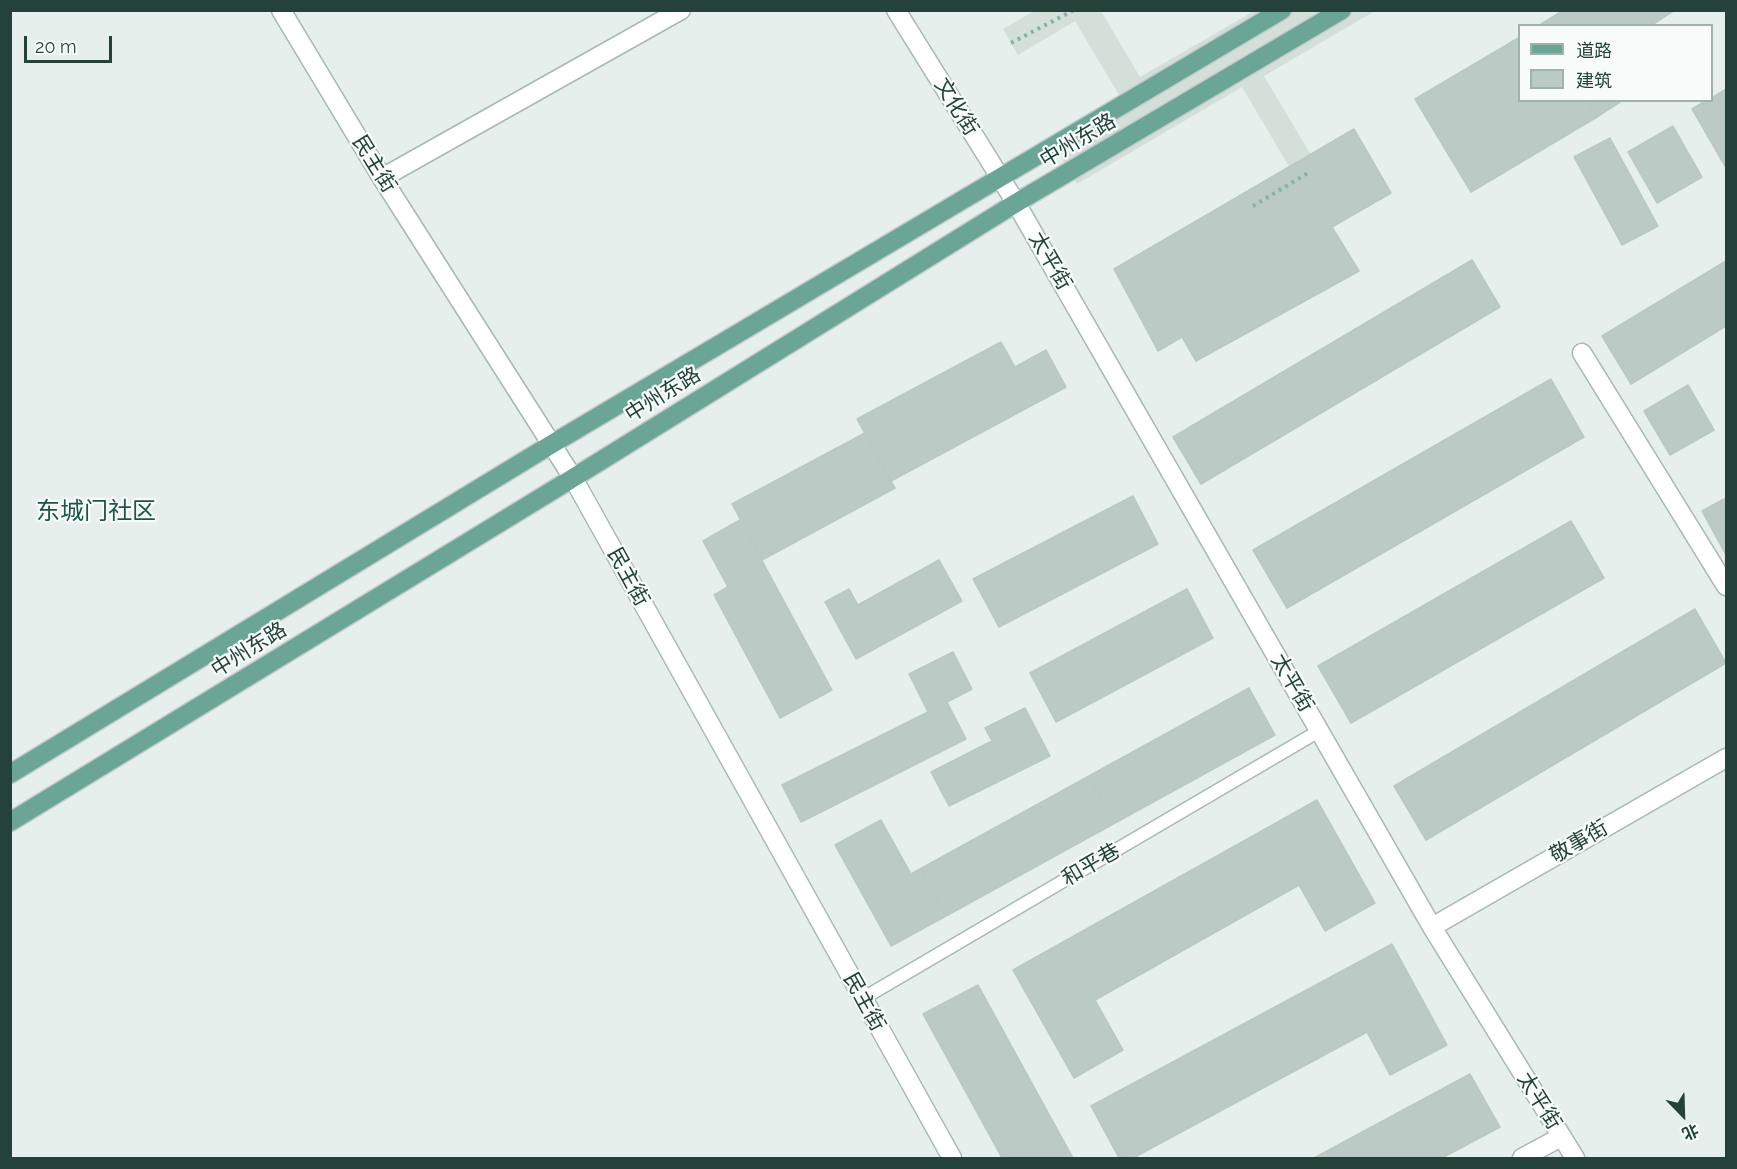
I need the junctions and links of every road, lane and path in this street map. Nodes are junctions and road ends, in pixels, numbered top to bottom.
1 (281, 10) edge
2 (681, 10) edge
3 (896, 10) edge
4 (1074, 10) edge
5 (1282, 10) edge
6 (1342, 10) edge
7 (1011, 43) dead end
8 (1308, 173) dead end
9 (1000, 177) junction
10 (382, 178) junction
11 (1016, 203) junction
12 (1253, 206) dead end
13 (1582, 353) dead end
14 (552, 444) junction
15 (573, 477) junction
16 (1726, 586) edge
17 (1319, 731) junction
18 (1726, 758) edge
19 (10, 774) edge
20 (10, 822) edge
21 (1432, 927) junction
22 (862, 999) junction
23 (1561, 1137) junction
24 (952, 1158) edge
25 (1522, 1158) edge
26 (1575, 1158) edge

1 - 10 street, 民主街
2 - 10 street
3 - 9 street, 文化街
4 - 7 path
5 - 9 main road, 中州东路
6 - 11 main road, 中州东路
8 - 12 path
9 - 11 street, 文化街
9 - 14 main road, 中州东路
10 - 14 street, 民主街
11 - 15 main road, 中州东路
11 - 17 street, 太平街
13 - 16 street
14 - 15 street, 民主街
14 - 19 main road, 中州东路
15 - 20 main road, 中州东路
15 - 22 street, 民主街
17 - 21 street, 太平街
17 - 22 lane, 和平巷
18 - 21 street, 敬事街
21 - 23 street, 太平街
22 - 24 street, 民主街
23 - 25 street
23 - 26 street, 太平街

